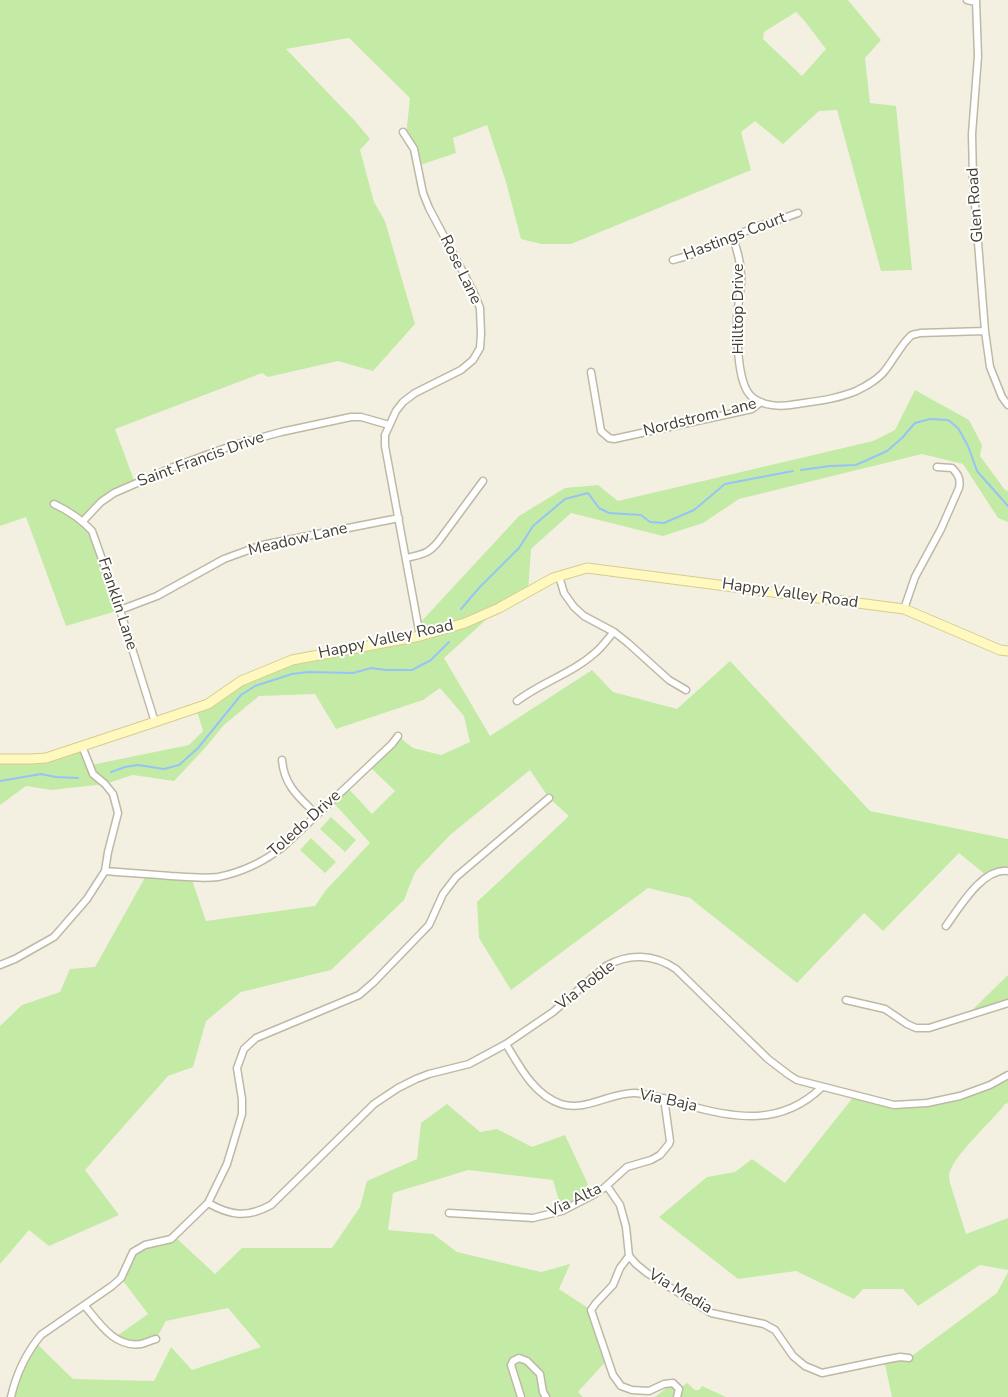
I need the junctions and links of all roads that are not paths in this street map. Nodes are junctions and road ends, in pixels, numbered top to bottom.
1 (967, 0) edge
2 (976, 1) edge
3 (403, 132) dead end
4 (798, 213) dead end
5 (733, 238) junction
6 (672, 260) dead end
7 (985, 331) junction
8 (592, 372) dead end
9 (761, 402) junction
10 (1008, 405) edge
11 (389, 425) junction
12 (937, 467) dead end
13 (484, 481) dead end
14 (54, 504) dead end
15 (398, 518) junction
16 (83, 521) junction
17 (406, 558) junction
18 (559, 576) junction
19 (904, 609) junction
20 (120, 610) junction
21 (614, 632) junction
22 (420, 636) junction
23 (1008, 651) edge
24 (686, 690) dead end
25 (517, 701) dead end
26 (155, 722) junction
27 (398, 736) dead end
28 (82, 746) junction
29 (0, 758) edge
30 (282, 760) dead end
31 (548, 798) dead end
32 (318, 815) junction
33 (105, 871) junction
34 (1008, 871) edge
35 (946, 926) dead end
36 (0, 965) edge
37 (846, 1000) dead end
38 (1008, 1003) edge
39 (506, 1044) junction
40 (1008, 1075) edge
41 (822, 1087) junction
42 (664, 1098) junction
43 (607, 1186) junction
44 (208, 1203) junction
45 (449, 1213) dead end
46 (629, 1256) junction
47 (85, 1306) junction
48 (156, 1339) dead end
49 (908, 1358) dead end
50 (11, 1397) edge
51 (521, 1397) edge
52 (546, 1397) edge
53 (677, 1397) edge

1 - 2 street
2 - 7 street, Glen Road
3 - 11 street, Rose Lane
4 - 5 street, Hastings Court
5 - 6 street, Hastings Court
5 - 9 street, Hilltop Drive
7 - 9 street, Nordstrom Lane
7 - 10 street, Glen Road
8 - 9 street, Nordstrom Lane
11 - 15 street, Rose Lane
11 - 16 street, Saint Francis Drive
12 - 19 street
13 - 17 street
14 - 16 street, Franklin Lane
15 - 17 street, Rose Lane
15 - 20 street, Meadow Lane
16 - 20 street, Franklin Lane
17 - 22 street, Rose Lane
18 - 19 street, Happy Valley Road
18 - 21 street
18 - 22 street, Happy Valley Road
19 - 23 street, Happy Valley Road
20 - 26 street, Franklin Lane
21 - 24 street
21 - 25 street
22 - 26 street, Happy Valley Road
26 - 28 street, Happy Valley Road
27 - 32 street, Toledo Drive
28 - 29 street, Happy Valley Road
28 - 33 street
30 - 32 street
31 - 44 street
32 - 33 street, Toledo Drive
33 - 36 street
34 - 35 street
37 - 38 street
39 - 41 street, Via Roble
39 - 42 street, Via Baja
39 - 44 street, Via Roble
40 - 41 street, Via Roble
41 - 42 street, Via Baja
42 - 43 street, Via Alta
43 - 45 street, Via Alta
43 - 46 street
44 - 47 street
46 - 49 street, Via Media
46 - 53 street
47 - 48 street
47 - 50 street
51 - 52 street

